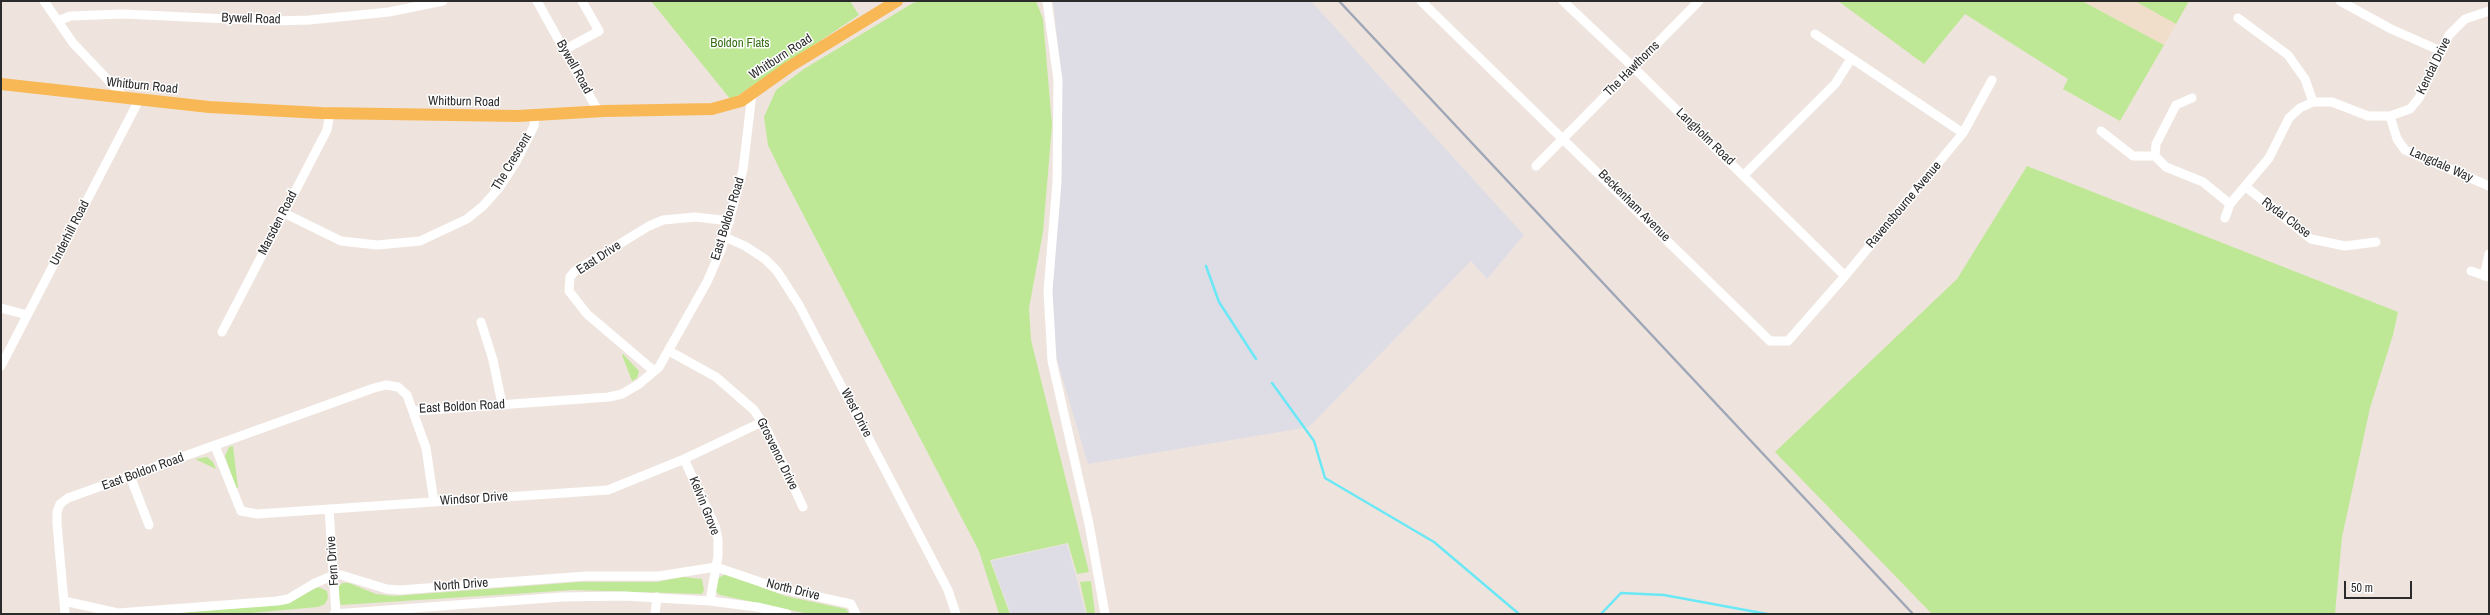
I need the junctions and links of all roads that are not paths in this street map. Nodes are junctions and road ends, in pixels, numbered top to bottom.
1 (44, 1) edge
2 (444, 1) edge
3 (537, 1) edge
4 (582, 1) edge
5 (897, 1) edge
6 (1047, 1) edge
7 (1421, 1) edge
8 (1563, 1) edge
9 (1699, 1) edge
10 (2340, 1) edge
11 (2489, 11) edge
12 (2238, 18) dead end
13 (58, 21) junction
14 (1815, 34) dead end
15 (564, 50) junction
16 (2441, 51) junction
17 (1851, 59) junction
18 (1633, 67) junction
19 (1992, 80) dead end
20 (1, 84) edge
21 (752, 93) junction
22 (125, 98) junction
23 (2192, 98) dead end
24 (139, 100) junction
25 (2313, 102) junction
26 (598, 112) junction
27 (330, 113) junction
28 (535, 115) junction
29 (2390, 116) junction
30 (2101, 131) dead end
31 (1963, 133) junction
32 (1564, 138) junction
33 (2155, 156) junction
34 (1536, 166) dead end
35 (1744, 175) junction
36 (2489, 186) edge
37 (2246, 187) junction
38 (2230, 204) junction
39 (284, 213) junction
40 (2225, 218) dead end
41 (730, 221) junction
42 (725, 237) junction
43 (2376, 242) dead end
44 (2489, 254) edge
45 (2471, 271) dead end
46 (1845, 276) junction
47 (2486, 277) edge
48 (1, 308) edge
49 (27, 315) junction
50 (481, 322) dead end
51 (222, 332) dead end
52 (669, 351) junction
53 (1, 366) edge
54 (654, 371) junction
55 (502, 404) junction
56 (415, 411) junction
57 (762, 422) junction
58 (215, 446) junction
59 (684, 459) junction
60 (130, 476) junction
61 (434, 502) junction
62 (803, 507) dead end
63 (328, 509) junction
64 (149, 525) dead end
65 (716, 568) junction
66 (334, 575) junction
67 (657, 596) junction
68 (64, 601) junction
69 (710, 601) junction
70 (390, 612) edge
71 (65, 614) edge
72 (335, 614) edge
73 (655, 614) edge
74 (787, 614) edge
75 (856, 614) edge
76 (956, 614) edge
77 (1105, 614) edge

1 - 13 street
2 - 13 street, Bywell Road
3 - 15 street, Bywell Road
4 - 15 street
5 - 21 main road, Whitburn Road
6 - 77 street
7 - 32 street, Beckenham Avenue
8 - 18 street, Langholm Road
9 - 18 street, The Hawthorns
10 - 16 street
11 - 16 street, Kendal Drive
12 - 25 street
13 - 22 street
14 - 17 street
15 - 26 street, Bywell Road
16 - 29 street, Kendal Drive
17 - 31 street
17 - 35 street
18 - 32 street, The Hawthorns
18 - 35 street, Langholm Road
19 - 31 street, Ravensbourne Avenue
20 - 22 main road, Whitburn Road
21 - 26 main road, Whitburn Road
21 - 41 street, East Boldon Road
22 - 24 main road, Whitburn Road
23 - 33 street
24 - 27 main road, Whitburn Road
24 - 49 street, Underhill Road
25 - 29 street, Kendal Drive
25 - 37 street
26 - 28 main road, Whitburn Road
27 - 28 main road, Whitburn Road
27 - 39 street, Marsden Road
28 - 39 street, The Crescent
29 - 36 street, Langdale Way
30 - 33 street
31 - 46 street, Ravensbourne Avenue
32 - 34 street, The Hawthorns
32 - 46 street, Beckenham Avenue
33 - 38 street
35 - 46 street, Langholm Road
37 - 38 street
37 - 43 street, Rydal Close
38 - 40 street
39 - 51 street, Marsden Road
41 - 42 street, East Boldon Road
41 - 54 street, East Drive
42 - 52 street, East Boldon Road
42 - 76 street, West Drive
44 - 47 street
45 - 47 street
48 - 49 street
49 - 53 street, Underhill Road
50 - 55 street
52 - 54 street, East Boldon Road
52 - 57 street, Grosvenor Drive
54 - 55 street, East Boldon Road
55 - 56 street, East Boldon Road
56 - 58 street, East Boldon Road
56 - 61 street
57 - 59 street, Windsor Drive
57 - 62 street, Grosvenor Drive
58 - 60 street, East Boldon Road
58 - 63 street, Windsor Drive
59 - 61 street, Windsor Drive
59 - 65 street, Kelvin Grove
60 - 64 street
60 - 68 street, East Boldon Road
61 - 63 street, Windsor Drive
63 - 66 street, Fern Drive
65 - 66 street, North Drive
65 - 69 street, Kelvin Grove
65 - 75 street, North Drive
66 - 68 street
66 - 72 street, Fern Drive
67 - 69 street
67 - 70 street
67 - 73 street
68 - 71 street, East Boldon Road
69 - 74 street
70 - 72 street

